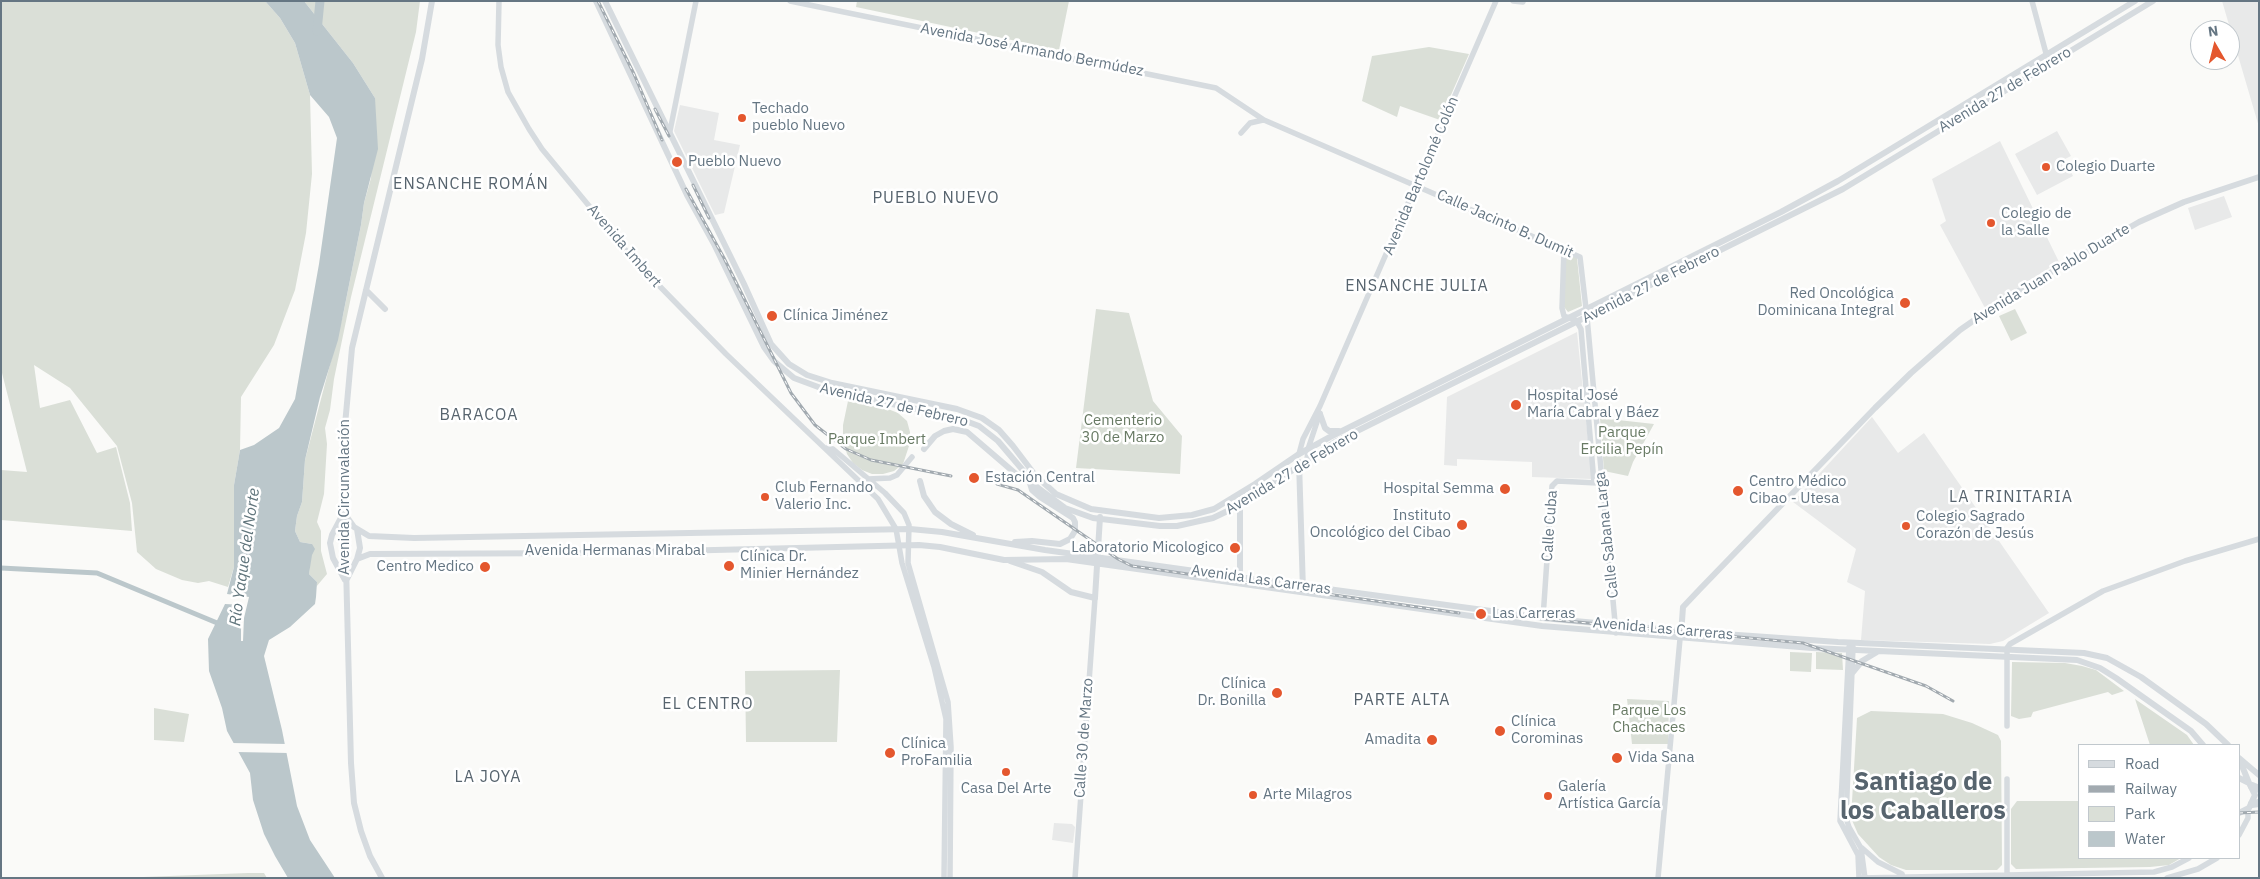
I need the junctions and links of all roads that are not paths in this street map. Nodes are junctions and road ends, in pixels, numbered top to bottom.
1 (432, 1) edge
2 (499, 1) edge
3 (596, 1) edge
4 (605, 1) edge
5 (696, 1) edge
6 (790, 1) edge
7 (1496, 1) edge
8 (1513, 1) edge
9 (2032, 1) edge
10 (2135, 1) edge
11 (2153, 1) edge
12 (1523, 2) edge
13 (2046, 57) junction
14 (1264, 120) junction
15 (670, 131) junction
16 (1240, 133) dead end
17 (2259, 177) edge
18 (1417, 185) junction
19 (1564, 250) junction
20 (1580, 257) joint
21 (366, 290) junction
22 (385, 309) dead end
23 (1587, 313) junction
24 (1568, 318) junction
25 (1578, 322) junction
26 (1320, 406) junction
27 (1320, 414) junction
28 (1345, 429) junction
29 (827, 448) junction
30 (924, 449) dead end
31 (1308, 449) junction
32 (1299, 454) junction
33 (912, 457) dead end
34 (1307, 460) junction
35 (1298, 465) junction
36 (1016, 474) junction
37 (1283, 476) junction
38 (1032, 477) junction
39 (868, 479) junction
40 (920, 481) dead end
41 (1594, 483) junction
42 (1601, 483) junction
43 (1298, 484) junction
44 (1032, 490) junction
45 (1240, 505) junction
46 (1101, 511) junction
47 (344, 513) junction
48 (1100, 520) junction
49 (344, 524) junction
50 (337, 526) junction
51 (909, 527) junction
52 (355, 528) junction
53 (896, 529) junction
54 (2259, 539) edge
55 (983, 540) junction
56 (1032, 541) junction
57 (1001, 543) junction
58 (899, 545) junction
59 (910, 545) junction
60 (1045, 550) junction
61 (1004, 560) junction
62 (356, 562) junction
63 (336, 563) junction
64 (345, 566) junction
65 (1240, 577) junction
66 (346, 581) junction
67 (1303, 589) junction
68 (1094, 598) junction
69 (1543, 618) junction
70 (1616, 625) junction
71 (1681, 631) junction
72 (1616, 633) junction
73 (1680, 639) junction
74 (1852, 643) junction
75 (2007, 648) junction
76 (1851, 651) junction
77 (1878, 652) junction
78 (2008, 656) junction
79 (1853, 672) junction
80 (2007, 726) dead end
81 (2202, 744) edge
82 (2227, 744) edge
83 (2240, 760) edge
84 (2240, 761) edge
85 (2259, 775) edge
86 (2007, 779) dead end
87 (2240, 779) edge
88 (2253, 786) edge
89 (2253, 807) edge
90 (2240, 813) edge
91 (2240, 833) edge
92 (1862, 848) junction
93 (2187, 859) edge
94 (2215, 859) edge
95 (2115, 875) edge
96 (1909, 876) junction
97 (2007, 876) edge
98 (1863, 877) edge
99 (382, 878) edge
100 (944, 878) edge
101 (950, 878) edge
102 (1075, 878) edge
103 (1658, 878) edge
104 (2167, 878) edge

1 - 21 main road, Avenida Circunvalación
2 - 29 main road, Avenida Imbert
3 - 38 main road, Avenida 27 de Febrero
4 - 15 main road, Avenida 27 de Febrero
5 - 15 main road
6 - 14 main road, Avenida José Armando Bermúdez
7 - 18 main road, Avenida Bartolomé Colón
8 - 12 main road
9 - 13 main road
10 - 13 main road, Avenida 27 de Febrero
11 - 23 main road, Avenida 27 de Febrero
13 - 23 main road, Avenida 27 de Febrero
14 - 16 main road
14 - 18 main road, Calle Jacinto B. Dumit
15 - 38 main road, Avenida 27 de Febrero
17 - 71 main road, Avenida Juan Pablo Duarte
18 - 19 main road, Calle Jacinto B. Dumit
18 - 26 main road, Avenida Bartolomé Colón
19 - 20 main road, Calle Jacinto B. Dumit
19 - 24 main road
20 - 23 main road, Calle Sabana Larga
21 - 22 main road
21 - 47 main road, Avenida Circunvalación
23 - 24 main road, Avenida 27 de Febrero
23 - 25 main road, Avenida 27 de Febrero
23 - 42 main road, Calle Sabana Larga
24 - 25 main road
24 - 28 main road, Avenida 27 de Febrero
25 - 34 main road, Avenida 27 de Febrero
25 - 41 main road, Calle Sabana Larga
26 - 27 main road, Avenida Bartolomé Colón
26 - 32 main road, Avenida Bartolomé Colón
27 - 28 main road
27 - 31 main road, Avenida Bartolomé Colón
28 - 31 main road, Avenida 27 de Febrero
29 - 39 main road, Avenida Imbert
29 - 53 main road, Avenida Imbert
30 - 36 main road
31 - 32 main road, Avenida 27 de Febrero
31 - 34 main road, Avenida Bartolomé Colón
32 - 35 main road
32 - 46 main road, Avenida 27 de Febrero
33 - 39 main road
34 - 35 main road, Avenida 27 de Febrero
35 - 37 main road, Avenida 27 de Febrero
35 - 43 main road
36 - 38 main road
36 - 44 main road
37 - 43 main road
37 - 45 main road, Avenida 27 de Febrero
38 - 44 main road
38 - 46 main road, Avenida 27 de Febrero
38 - 48 main road, Avenida 27 de Febrero
39 - 51 main road, Avenida Imbert
40 - 55 main road
41 - 42 main road, Calle Cuba
41 - 69 main road, Calle Cuba
42 - 70 main road, Calle Sabana Larga
43 - 67 main road
44 - 56 main road
45 - 48 main road, Avenida 27 de Febrero
45 - 65 main road
46 - 48 main road, Calle 30 de Marzo
47 - 49 main road, Avenida Circunvalación
47 - 50 main road
47 - 52 main road
48 - 68 main road, Calle 30 de Marzo
49 - 50 main road
49 - 52 main road, Avenida Hermanas Mirabal
49 - 64 main road, Avenida Circunvalación
50 - 63 main road
51 - 53 main road, Avenida Las Carreras
51 - 55 main road, Avenida Las Carreras
51 - 59 main road
52 - 53 main road, Avenida Hermanas Mirabal
52 - 62 main road
53 - 58 main road
54 - 75 main road
55 - 57 main road, Avenida Las Carreras
56 - 57 main road
56 - 60 main road
57 - 60 main road, Avenida Las Carreras
58 - 59 main road, Avenida Las Carreras
58 - 62 main road, Avenida Hermanas Mirabal
58 - 100 main road
59 - 61 main road, Avenida Las Carreras
59 - 101 main road
60 - 65 main road, Avenida Las Carreras
61 - 67 main road, Avenida Las Carreras
61 - 68 main road
62 - 64 main road, Avenida Hermanas Mirabal
62 - 66 main road
63 - 64 main road
63 - 66 main road
64 - 66 main road, Avenida Circunvalación
65 - 67 main road, Avenida Las Carreras
66 - 99 main road, Avenida Circunvalación
67 - 69 main road, Avenida Las Carreras
67 - 72 main road, Avenida Las Carreras
68 - 102 main road, Calle 30 de Marzo
69 - 70 main road, Avenida Las Carreras
70 - 71 main road, Avenida Las Carreras
70 - 72 main road, Calle Sabana Larga
71 - 73 main road, Avenida Juan Pablo Duarte
71 - 74 main road, Avenida Las Carreras
72 - 73 main road, Avenida Las Carreras
73 - 76 main road, Avenida Las Carreras
73 - 103 main road, Avenida Juan Pablo Duarte
74 - 75 main road, Avenida Las Carreras
74 - 76 main road
75 - 78 main road
75 - 82 main road, Avenida Las Carreras
76 - 77 main road, Avenida Las Carreras
76 - 79 main road
76 - 98 main road
77 - 78 main road, Avenida Las Carreras
77 - 79 main road
78 - 80 main road
78 - 81 main road, Avenida Las Carreras
79 - 92 main road
83 - 85 main road
84 - 88 main road
86 - 97 main road
87 - 88 main road
88 - 89 main road
89 - 90 main road
89 - 91 main road
92 - 96 main road
92 - 98 main road
93 - 95 main road
94 - 104 main road
95 - 97 main road
96 - 97 main road
96 - 98 main road

